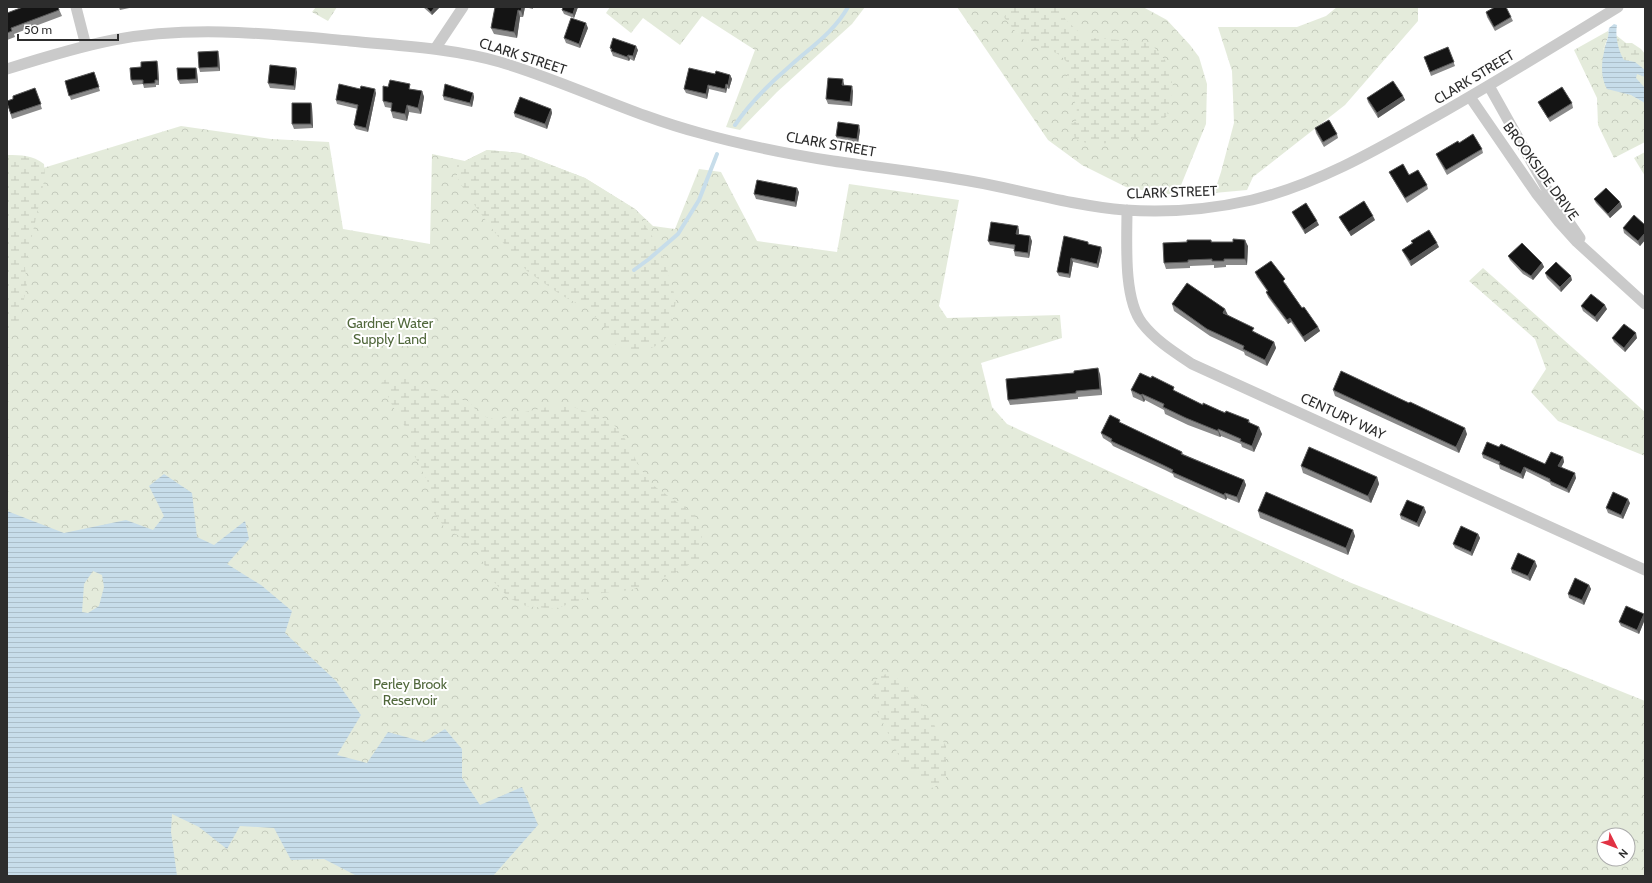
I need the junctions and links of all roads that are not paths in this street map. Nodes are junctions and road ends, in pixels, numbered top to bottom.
1 (76, 7) edge
2 (463, 7) edge
3 (1618, 7) edge
4 (86, 46) junction
5 (435, 49) junction
6 (7, 69) edge
7 (1489, 86) junction
8 (1470, 97) junction
9 (1127, 210) junction
10 (1594, 257) junction
11 (1645, 304) edge
12 (1645, 570) edge

1 - 4 street
2 - 5 street
3 - 7 street, CLARK STREET
4 - 5 street, CLARK STREET
4 - 6 street, CLARK STREET
5 - 9 street, CLARK STREET
7 - 8 street, CLARK STREET
7 - 10 street, BROOKSIDE DRIVE
8 - 9 street, CLARK STREET
8 - 10 street, BROOKSIDE DRIVE
9 - 12 street, CENTURY WAY
10 - 11 street, BROOKSIDE DRIVE

